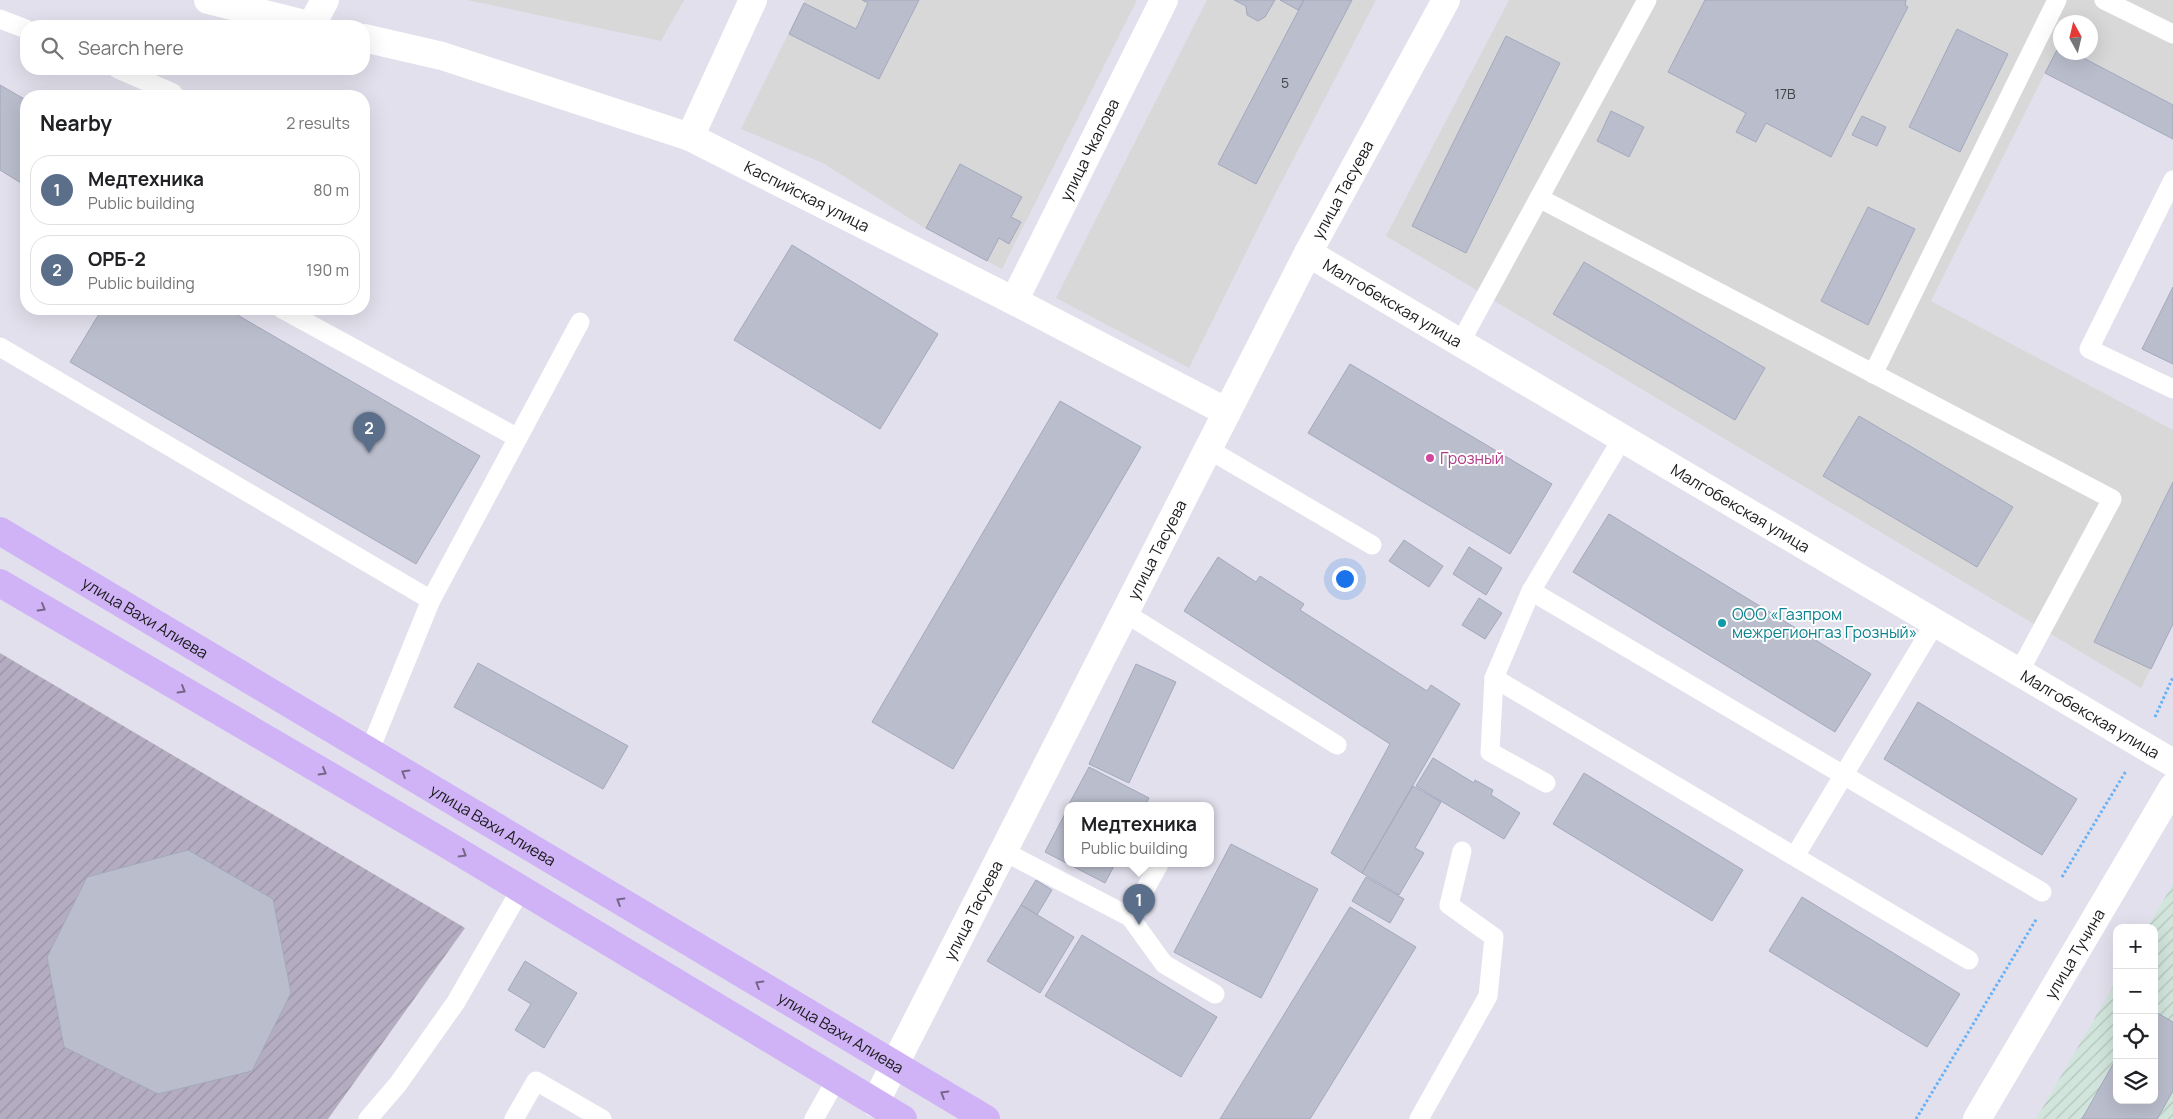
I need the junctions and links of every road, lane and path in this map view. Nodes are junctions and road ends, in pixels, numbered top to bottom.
1 (208, 0) edge
2 (325, 0) edge
3 (753, 0) edge
4 (1164, 0) edge
5 (1446, 0) edge
6 (1648, 0) edge
7 (2057, 0) edge
8 (2104, 0) edge
9 (0, 19) edge
10 (288, 20) edge
11 (315, 20) edge
12 (20, 27) edge
13 (2173, 34) edge
14 (370, 39) edge
15 (132, 75) edge
16 (166, 90) edge
17 (690, 137) junction
18 (2173, 180) edge
19 (1539, 198) junction
20 (1308, 254) junction
21 (1014, 301) junction
22 (293, 315) edge
23 (580, 322) dead end
24 (1460, 343) junction
25 (0, 348) edge
26 (1873, 374) junction
27 (2173, 389) edge
28 (1227, 412) junction
29 (518, 438) junction
30 (1622, 438) junction
31 (1208, 449) junction
32 (0, 531) edge
33 (1372, 545) dead end
34 (0, 583) edge
35 (1531, 591) junction
36 (431, 600) junction
37 (1125, 613) junction
38 (1935, 623) junction
39 (2019, 672) junction
40 (1494, 678) junction
41 (1336, 745) dead end
42 (369, 752) junction
43 (2173, 763) edge
44 (1843, 775) junction
45 (1546, 783) dead end
46 (2173, 787) edge
47 (1004, 850) junction
48 (1462, 851) dead end
49 (1794, 856) junction
50 (1157, 867) edge
51 (521, 889) junction
52 (2042, 892) dead end
53 (1130, 917) junction
54 (1969, 960) dead end
55 (1216, 994) dead end
56 (894, 1064) junction
57 (836, 1080) junction
58 (875, 1103) junction
59 (368, 1119) edge
60 (514, 1119) edge
61 (602, 1119) edge
62 (814, 1119) edge
63 (903, 1119) edge
64 (986, 1119) edge
65 (1419, 1119) edge
66 (1977, 1119) edge

1 - 10 street
2 - 11 street
3 - 17 street
4 - 21 street, улица Чкалова
5 - 20 street, улица Тасуева
6 - 19 lane
7 - 26 lane
8 - 13 lane
9 - 12 lane
14 - 17 street, Каспийская улица
15 - 16 lane
17 - 21 street, Каспийская улица
18 - 27 lane
19 - 24 lane
19 - 26 lane
20 - 24 street, Малгобекская улица
20 - 28 street, улица Тасуева
21 - 28 street, Каспийская улица
22 - 29 lane
23 - 29 lane
24 - 30 street, Малгобекская улица
25 - 36 lane
26 - 39 lane
28 - 31 street, улица Тасуева
29 - 36 lane
30 - 35 lane
30 - 38 street, Малгобекская улица
31 - 33 lane
31 - 37 street, улица Тасуева
32 - 42 main road, улица Вахи Алиева
34 -> 51 main road
35 - 40 lane
35 - 44 lane
36 - 42 lane
37 - 41 lane
37 - 47 street, улица Тасуева
38 - 39 street, Малгобекская улица
38 - 44 lane
39 - 43 street, Малгобекская улица
40 - 45 lane
40 - 49 lane
56 -> 42 main road, улица Вахи Алиева
44 - 49 lane
44 - 52 lane
46 - 66 street, улица Тучина
47 - 53 lane
47 - 56 street, улица Тасуева
48 - 65 lane
49 - 54 lane
50 - 53 lane
51 - 57 main road
51 - 59 lane
53 - 55 lane
56 - 58 street, улица Тасуева
64 -> 56 main road, улица Вахи Алиева
57 - 58 main road
57 - 62 lane
58 - 63 main road
60 - 61 lane

